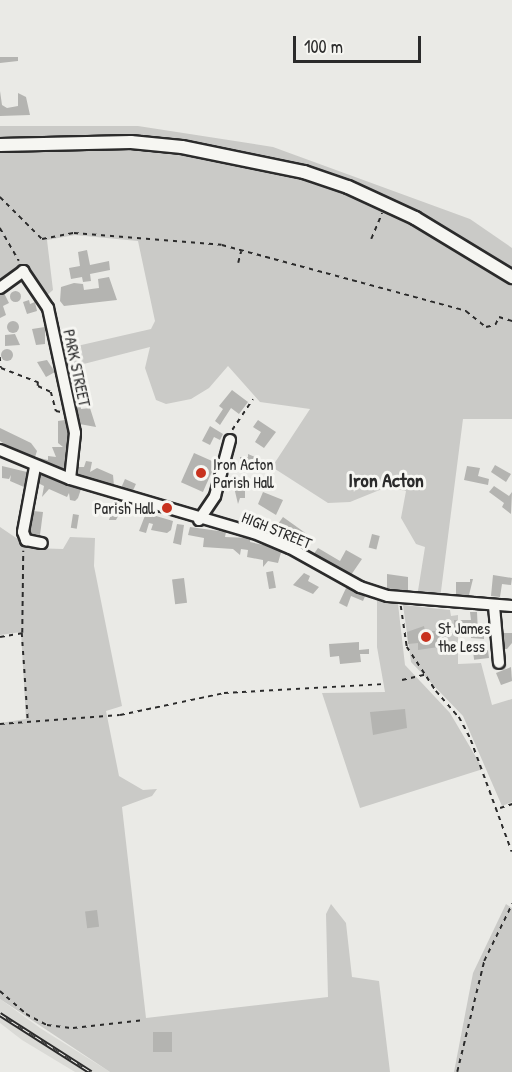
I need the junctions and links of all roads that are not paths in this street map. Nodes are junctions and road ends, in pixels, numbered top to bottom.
1 (0, 146) edge
2 (512, 277) edge
3 (0, 288) edge
4 (230, 440) road end
5 (0, 450) edge
6 (35, 467) junction
7 (70, 478) junction
8 (199, 520) junction
9 (42, 543) dead end
10 (494, 606) junction
11 (512, 606) edge
12 (499, 663) dead end

1 - 2 main road
3 - 7 street, PARK STREET
4 - 8 street
5 - 6 street, HIGH STREET
6 - 7 street, HIGH STREET
6 - 9 street
7 - 8 street, HIGH STREET
8 - 10 street, HIGH STREET
10 - 11 street, HIGH STREET
10 - 12 street

